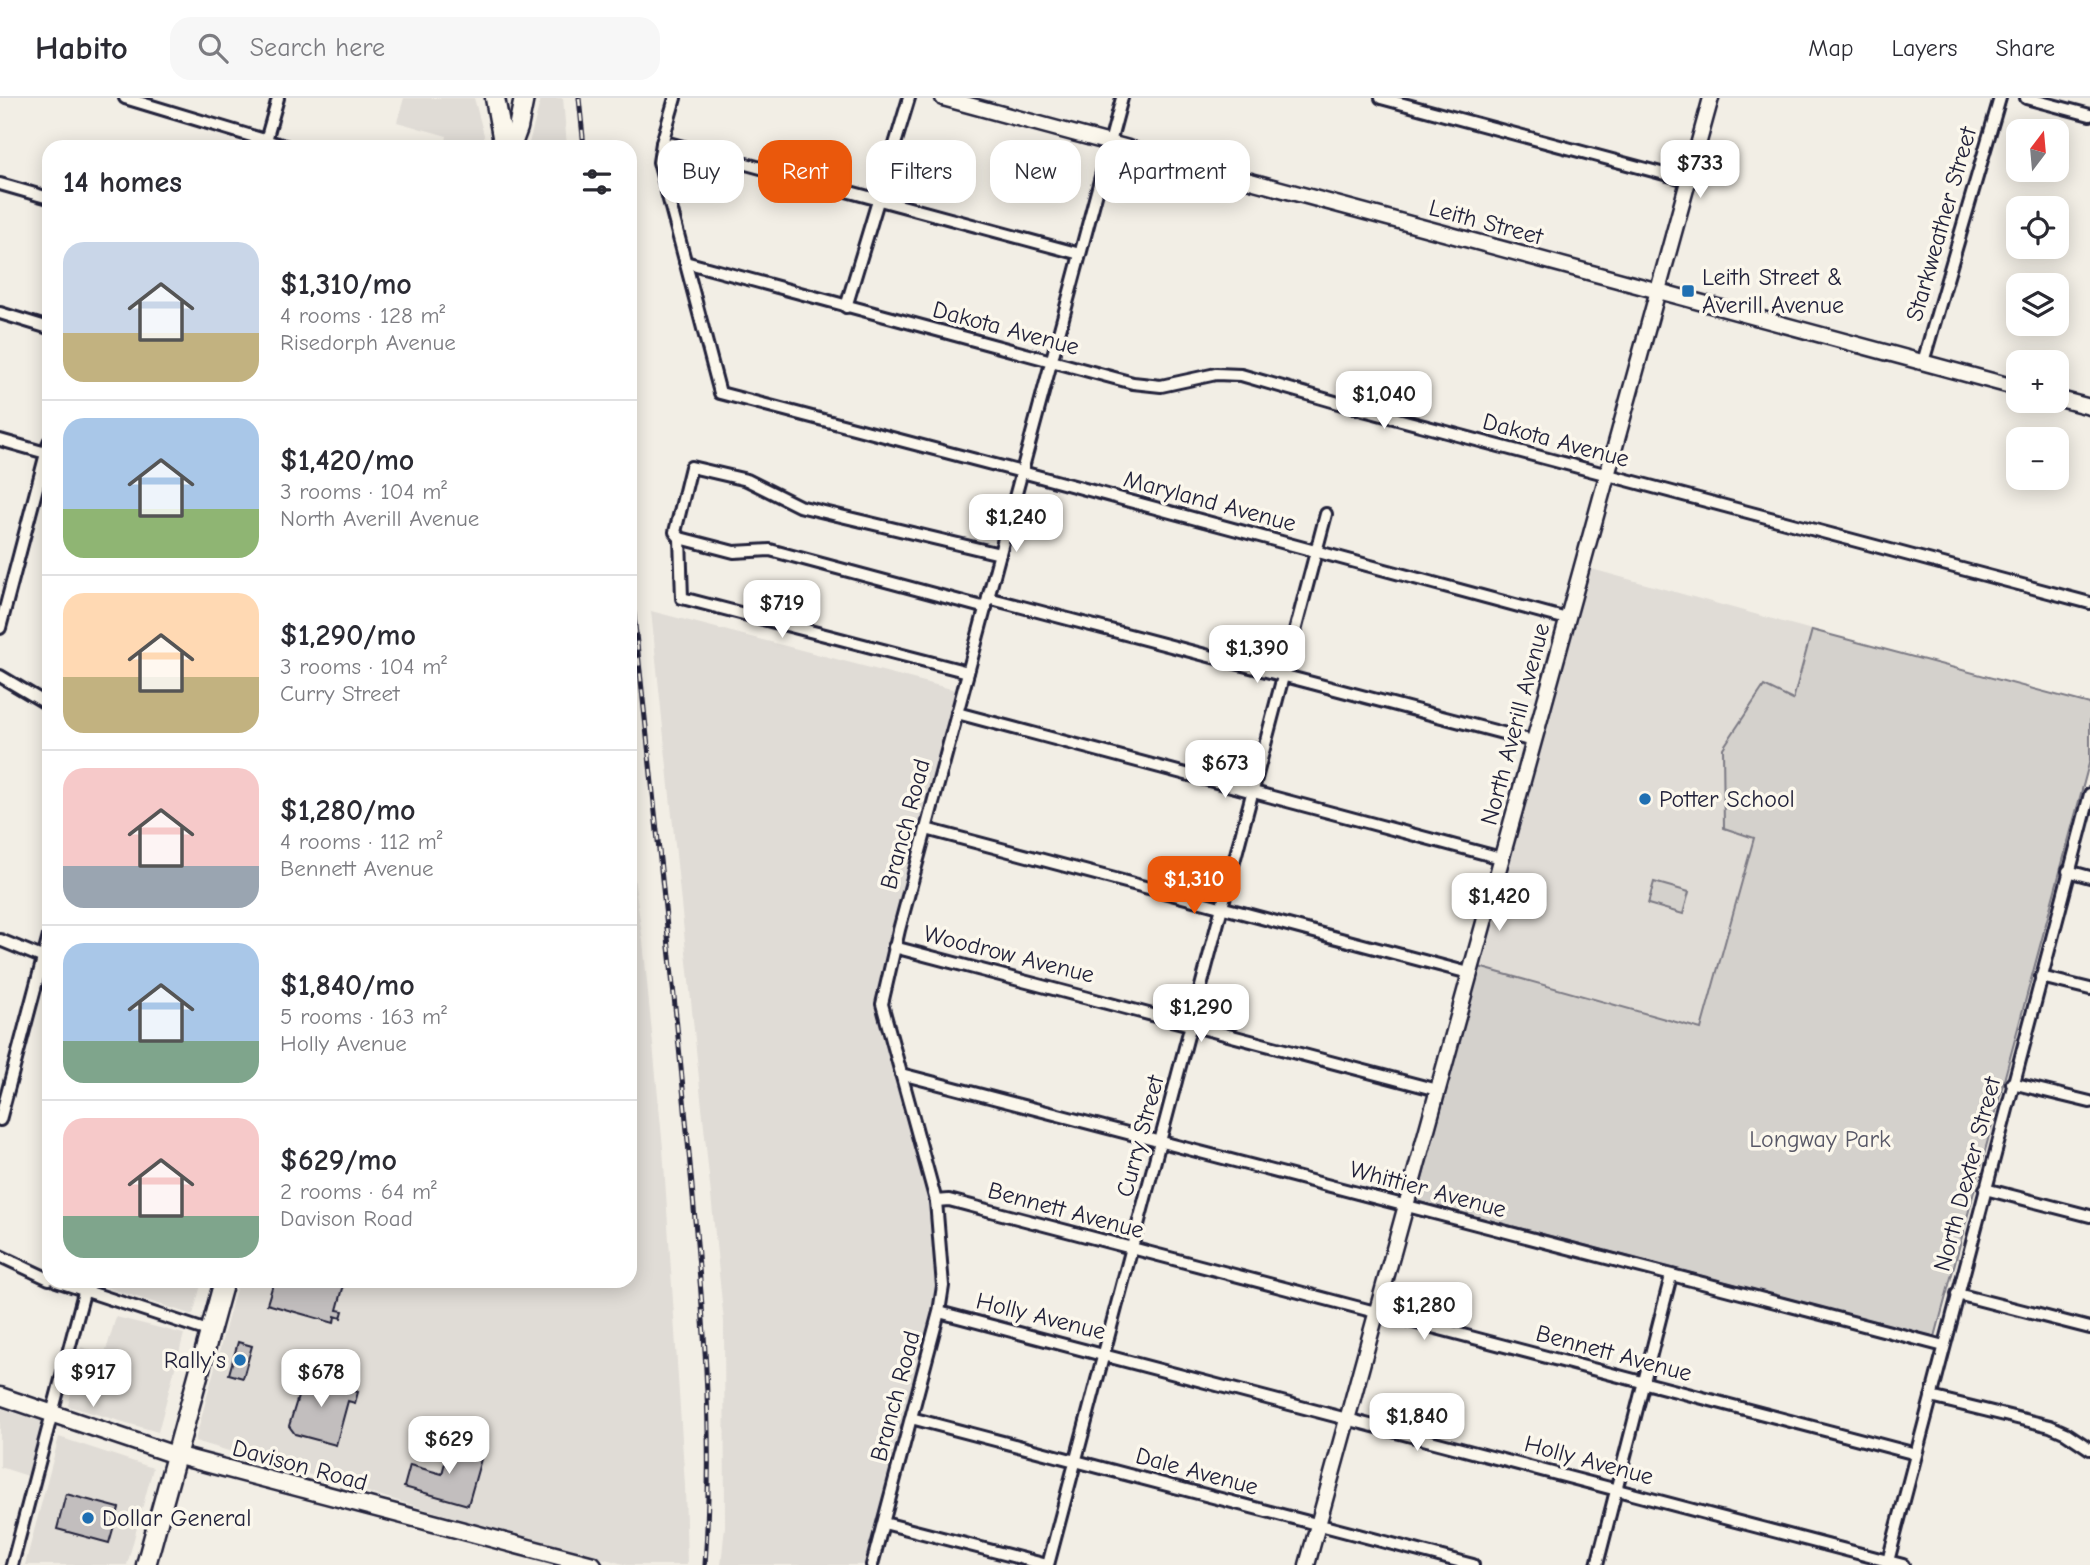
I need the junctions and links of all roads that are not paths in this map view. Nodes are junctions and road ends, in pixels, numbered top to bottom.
1 (125, 98) edge
2 (278, 98) edge
3 (495, 98) edge
4 (524, 98) edge
5 (675, 98) edge
6 (909, 98) edge
7 (943, 98) edge
8 (1122, 98) edge
9 (1381, 98) edge
10 (1711, 98) edge
11 (2000, 98) edge
12 (2026, 98) edge
13 (2090, 115) edge
14 (253, 140) edge
15 (266, 140) edge
16 (503, 140) edge
17 (513, 140) edge
18 (663, 140) edge
19 (896, 140) edge
20 (1099, 140) edge
21 (1111, 140) edge
22 (744, 163) edge
23 (1687, 180) junction
24 (1250, 181) edge
25 (0, 184) edge
26 (42, 196) edge
27 (866, 196) edge
28 (1095, 198) edge
29 (670, 203) edge
30 (877, 203) edge
31 (893, 203) edge
32 (1080, 254) junction
33 (685, 262) junction
34 (1658, 293) junction
35 (846, 307) junction
36 (0, 313) edge
37 (42, 326) edge
38 (1051, 362) junction
39 (1923, 362) junction
40 (2006, 385) edge
41 (2069, 401) edge
42 (2090, 407) edge
43 (0, 440) edge
44 (42, 446) edge
45 (42, 470) edge
46 (1022, 471) junction
47 (1606, 475) junction
48 (1326, 514) dead end
49 (680, 538) junction
50 (1315, 552) junction
51 (1000, 554) junction
52 (987, 603) junction
53 (2090, 603) edge
54 (1567, 620) junction
55 (0, 628) edge
56 (968, 672) junction
57 (1282, 675) junction
58 (0, 676) edge
59 (42, 701) edge
60 (957, 713) junction
61 (1533, 741) junction
62 (1252, 791) junction
63 (2090, 794) edge
64 (926, 829) junction
65 (1501, 858) junction
66 (2068, 871) junction
67 (2090, 877) edge
68 (1222, 907) junction
69 (0, 940) edge
70 (894, 947) junction
71 (42, 957) edge
72 (42, 973) edge
73 (1469, 973) junction
74 (2041, 977) junction
75 (2090, 989) edge
76 (1190, 1023) junction
77 (901, 1074) junction
78 (2012, 1083) junction
79 (1437, 1090) junction
80 (2090, 1102) edge
81 (0, 1120) edge
82 (1160, 1140) junction
83 (1984, 1189) junction
84 (936, 1201) junction
85 (1406, 1205) junction
86 (2090, 1216) edge
87 (1132, 1249) junction
88 (0, 1256) edge
89 (42, 1276) edge
90 (1671, 1276) junction
91 (85, 1288) edge
92 (94, 1288) edge
93 (222, 1288) edge
94 (1957, 1294) junction
95 (939, 1312) junction
96 (1375, 1313) junction
97 (2090, 1328) edge
98 (211, 1332) junction
99 (1944, 1346) junction
100 (1104, 1354) junction
101 (1644, 1382) junction
102 (0, 1396) edge
103 (1931, 1397) junction
104 (52, 1413) junction
105 (911, 1418) junction
106 (1347, 1418) junction
107 (2090, 1449) edge
108 (1916, 1454) junction
109 (175, 1455) junction
110 (1076, 1461) junction
111 (1617, 1489) junction
112 (884, 1523) junction
113 (1318, 1524) junction
114 (1887, 1563) edge
115 (12, 1565) edge
116 (146, 1565) edge
117 (593, 1565) edge
118 (872, 1565) edge
119 (1048, 1565) edge
120 (1307, 1565) edge
121 (1473, 1565) edge
122 (1597, 1565) edge
123 (1903, 1565) edge

1 - 14 street
2 - 15 street
3 - 16 main road
4 - 17 main road
5 - 18 street
6 - 19 street
7 - 20 street, Leith Street
8 - 21 street, Branch Road
9 - 23 street
10 - 23 street, North Averill Avenue
11 - 39 street, Starkweather Street
12 - 13 street
22 - 27 street
23 - 34 street, North Averill Avenue
24 - 34 street, Leith Street
25 - 26 street
28 - 32 street, Branch Road
29 - 33 street
30 - 35 street
31 - 32 street
32 - 38 street, Branch Road
33 - 35 street, Dakota Avenue
33 - 46 street, Maryland Avenue
34 - 39 street, Leith Street
34 - 47 street, North Averill Avenue
35 - 38 street, Dakota Avenue
36 - 37 street
38 - 46 street, Branch Road
38 - 47 street, Dakota Avenue
39 - 40 street, Leith Street
41 - 42 street
43 - 44 street
45 - 55 street
46 - 50 street, Maryland Avenue
46 - 51 street, Branch Road
47 - 53 street, Dakota Avenue
47 - 54 street, North Averill Avenue
48 - 50 street, Curry Street
49 - 51 street
49 - 52 street
49 - 56 street
50 - 54 street, Maryland Avenue
50 - 57 street, Curry Street
51 - 52 street, Branch Road
52 - 56 street, Branch Road
52 - 57 street
54 - 61 street, North Averill Avenue
56 - 60 street, Branch Road
57 - 61 street
57 - 62 street, Curry Street
58 - 59 street
60 - 62 street
60 - 64 street, Branch Road
61 - 65 street, North Averill Avenue
62 - 65 street
62 - 68 street, Curry Street
63 - 66 street, North Dexter Street
64 - 68 street
64 - 70 street, Branch Road
65 - 73 street, North Averill Avenue
66 - 67 street
66 - 74 street, North Dexter Street
68 - 73 street
68 - 76 street, Curry Street
69 - 71 street
70 - 76 street, Woodrow Avenue
70 - 77 street, Branch Road
72 - 81 street
73 - 79 street, North Averill Avenue
74 - 75 street
74 - 78 street, North Dexter Street
76 - 79 street, Woodrow Avenue
76 - 82 street, Curry Street
77 - 82 street, Whittier Avenue
77 - 84 street, Branch Road
78 - 80 street
78 - 83 street, North Dexter Street
79 - 85 street, North Averill Avenue
82 - 85 street, Whittier Avenue
82 - 87 street, Curry Street
83 - 86 street
83 - 94 street, North Dexter Street
84 - 87 street, Bennett Avenue
84 - 95 street, Branch Road
85 - 90 street, Whittier Avenue
85 - 96 street, North Averill Avenue
87 - 96 street, Bennett Avenue
87 - 100 street, Curry Street
88 - 89 street
90 - 99 street, Whittier Avenue
90 - 101 street
91 - 104 street
92 - 98 street
93 - 98 main road
94 - 97 street
94 - 99 street, North Dexter Street
95 - 100 street, Holly Avenue
95 - 105 street, Branch Road
96 - 101 street, Bennett Avenue
96 - 106 street, North Averill Avenue
98 - 109 main road
99 - 103 street, North Dexter Street
100 - 106 street, Holly Avenue
100 - 110 street, Curry Street
101 - 108 street, Bennett Avenue
101 - 111 street
102 - 104 main road, Davison Road
103 - 107 street
103 - 108 street, North Dexter Street
104 - 109 main road, Davison Road
104 - 115 street
105 - 110 street, Dale Avenue
105 - 112 street, Branch Road
106 - 111 street, Holly Avenue
106 - 113 street, North Averill Avenue
108 - 114 street, North Dexter Street
109 - 116 main road
109 - 117 main road, Davison Road
110 - 113 street, Dale Avenue
110 - 119 street, Curry Street
111 - 114 street, Holly Avenue
111 - 122 street
112 - 118 street, Branch Road
112 - 119 street
113 - 120 street, North Averill Avenue
113 - 121 street, Dale Avenue
114 - 123 street, Holly Avenue

